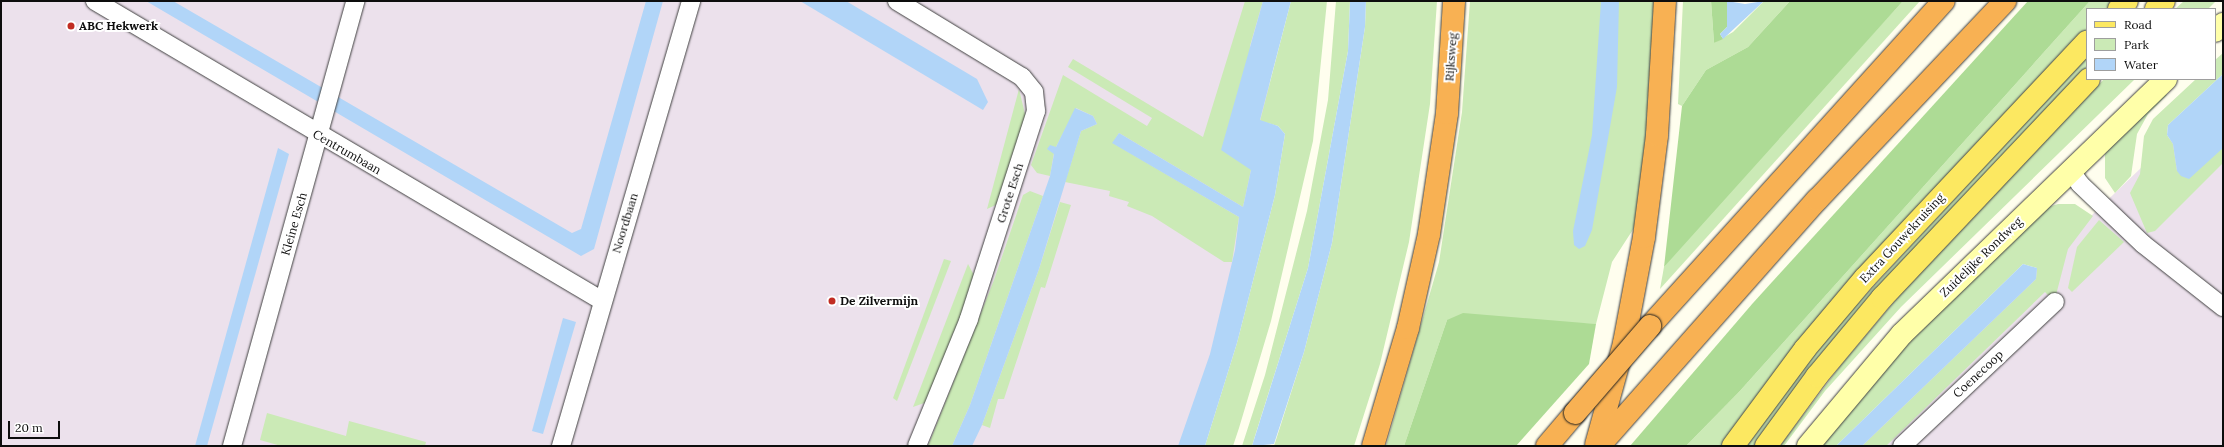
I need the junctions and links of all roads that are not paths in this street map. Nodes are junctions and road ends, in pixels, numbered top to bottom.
1 (95, 1) edge
2 (355, 1) edge
3 (691, 1) edge
4 (1454, 1) edge
5 (1665, 1) edge
6 (1944, 1) edge
7 (2005, 1) edge
8 (906, 3) edge
9 (2086, 43) edge
10 (2088, 80) edge
11 (2165, 80) edge
12 (318, 136) junction
13 (2070, 170) junction
14 (601, 300) junction
15 (2054, 302) dead end
16 (2223, 307) edge
17 (232, 446) edge
18 (561, 446) edge
19 (917, 446) edge
20 (1373, 446) edge
21 (1547, 446) edge
22 (1596, 446) edge
23 (1600, 446) edge
24 (1733, 446) edge
25 (1766, 446) edge
26 (1808, 446) edge
27 (1902, 446) edge

1 - 12 street, Centrumbaan
2 - 12 street, Kleine Esch
3 - 14 street, Noordbaan
4 - 20 highway, Rijksweg
5 - 22 highway
6 - 21 highway, bridge
7 - 23 highway
8 - 19 street, Grote Esch
9 - 24 main road, Extra Gouwekruising
10 - 25 main road
11 - 13 main road, Zuidelijke Rondweg
12 - 14 street, Centrumbaan
12 - 17 street, Kleine Esch
13 - 16 street
13 - 26 main road, Zuidelijke Rondweg
14 - 18 street, Noordbaan
15 - 27 street, Coenecoop

